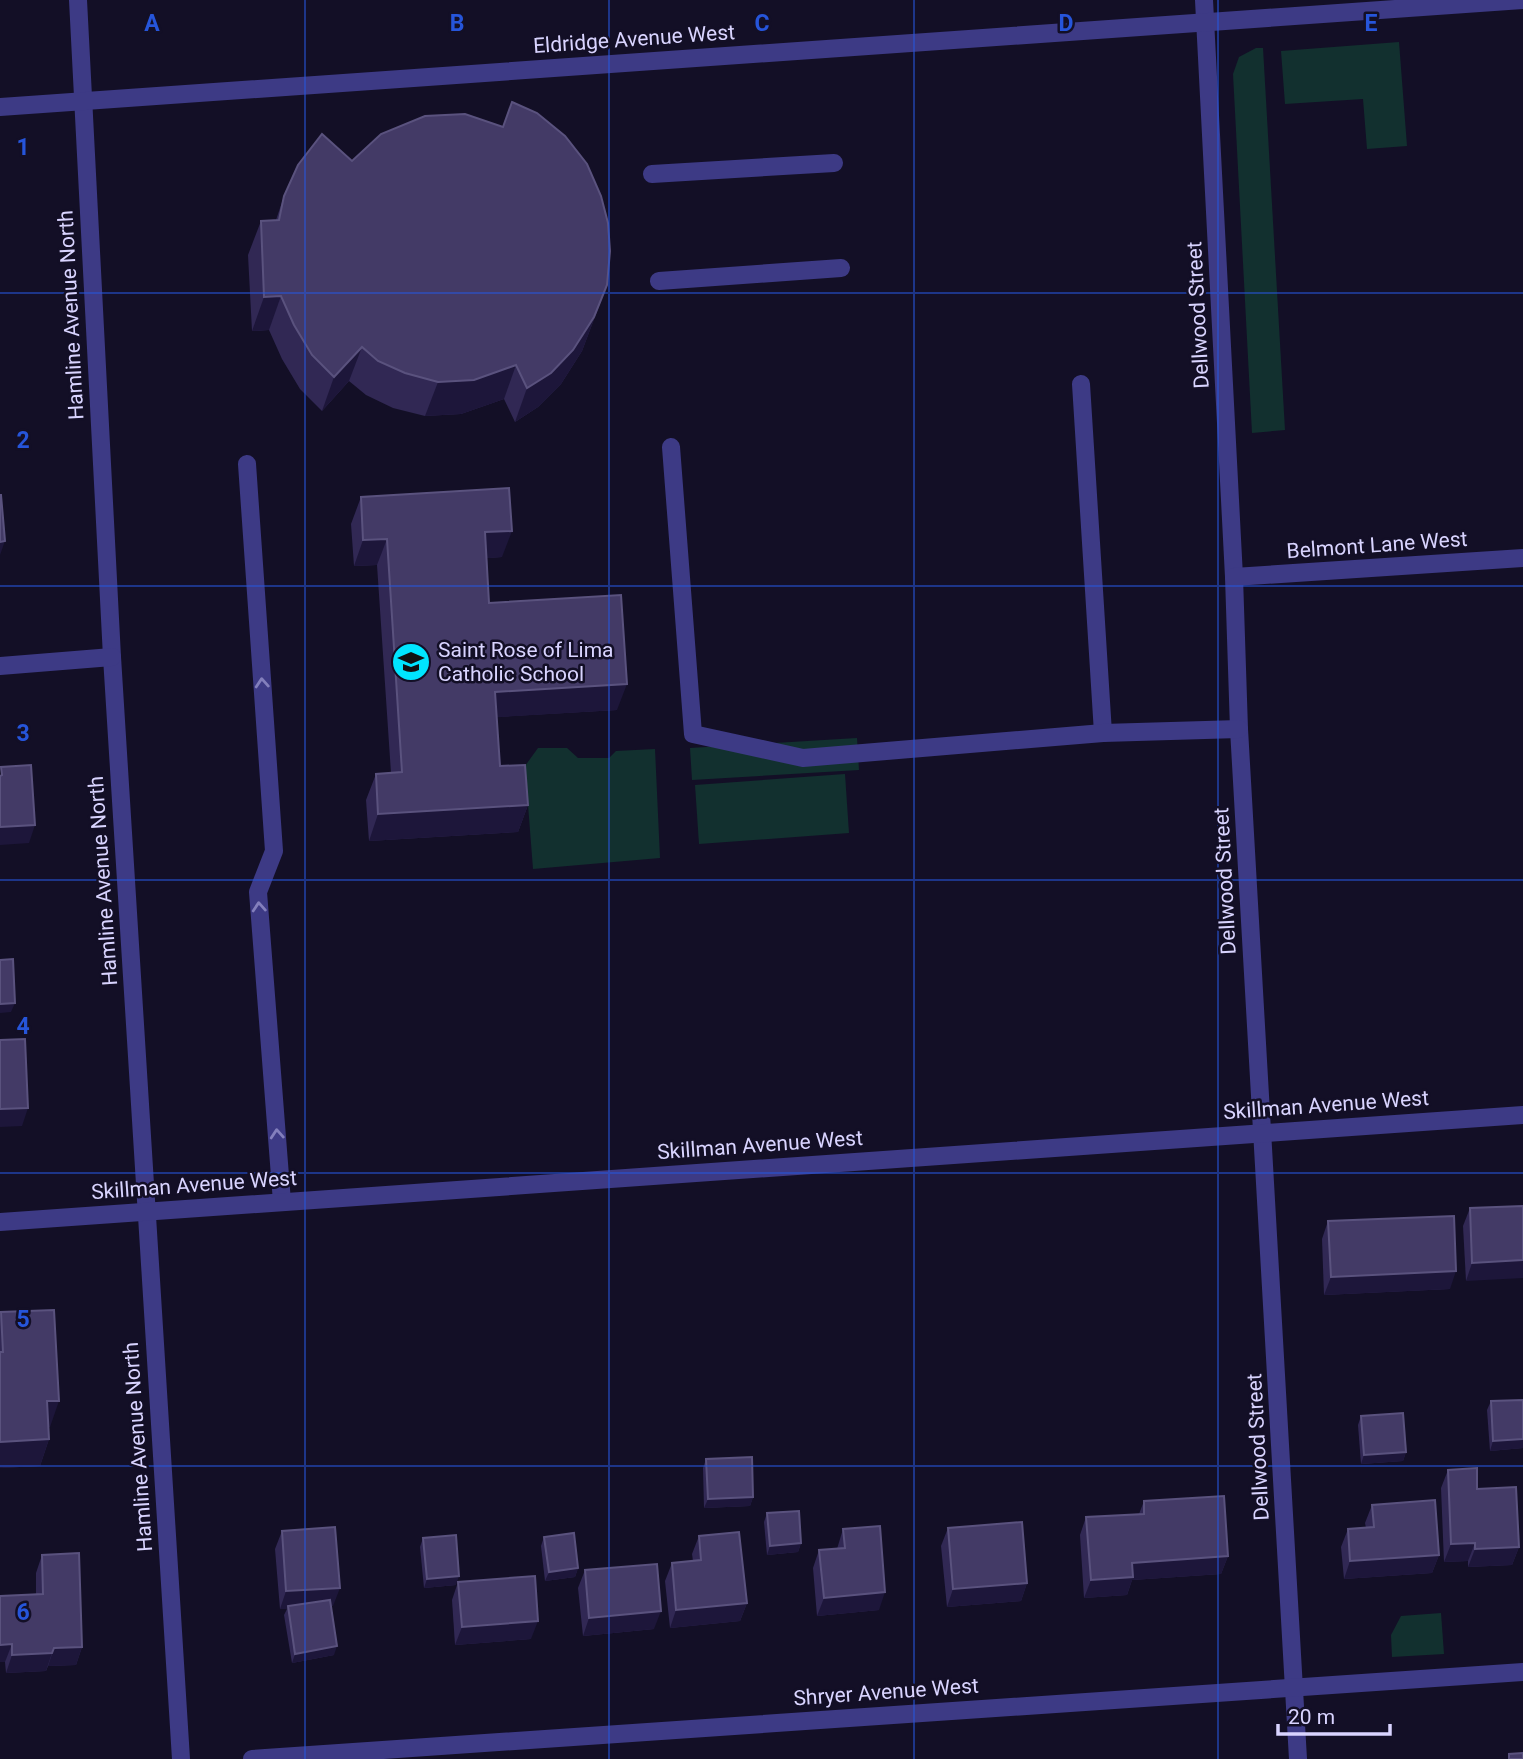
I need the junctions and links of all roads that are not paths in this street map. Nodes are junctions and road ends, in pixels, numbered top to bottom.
1 (78, 0) edge
2 (1204, 0) edge
3 (1523, 0) edge
4 (1205, 22) junction
5 (82, 102) junction
6 (0, 107) edge
7 (834, 163) dead end
8 (652, 174) dead end
9 (841, 268) dead end
10 (659, 281) dead end
11 (1082, 384) dead end
12 (671, 447) dead end
13 (247, 464) dead end
14 (1523, 558) edge
15 (1234, 577) junction
16 (111, 657) junction
17 (0, 666) edge
18 (1239, 729) junction
19 (1103, 733) junction
20 (1523, 1115) edge
21 (1263, 1132) junction
22 (282, 1202) junction
23 (146, 1212) junction
24 (0, 1222) edge
25 (1523, 1672) edge
26 (1294, 1687) junction
27 (181, 1759) edge
28 (252, 1759) edge
29 (1298, 1759) edge

1 - 5 street, Hamline Avenue North
2 - 4 street, Dellwood Street
3 - 4 street, Eldridge Avenue West
4 - 5 street, Eldridge Avenue West
4 - 15 street, Dellwood Street
5 - 6 street, Eldridge Avenue West
5 - 16 street, Hamline Avenue North
7 - 8 street
9 - 10 street
11 - 19 street
12 - 19 street
22 -> 13 street
14 - 15 street, Belmont Lane West
15 - 18 street, Dellwood Street
16 - 17 street
16 - 23 street, Hamline Avenue North
18 - 19 street
18 - 21 street, Dellwood Street
20 - 21 street, Skillman Avenue West
21 - 22 street, Skillman Avenue West
21 - 26 street, Dellwood Street
22 - 23 street, Skillman Avenue West
23 - 24 street, Skillman Avenue West
23 - 27 street, Hamline Avenue North
25 - 26 street, Shryer Avenue West
26 - 28 street, Shryer Avenue West
26 - 29 street, Dellwood Street

